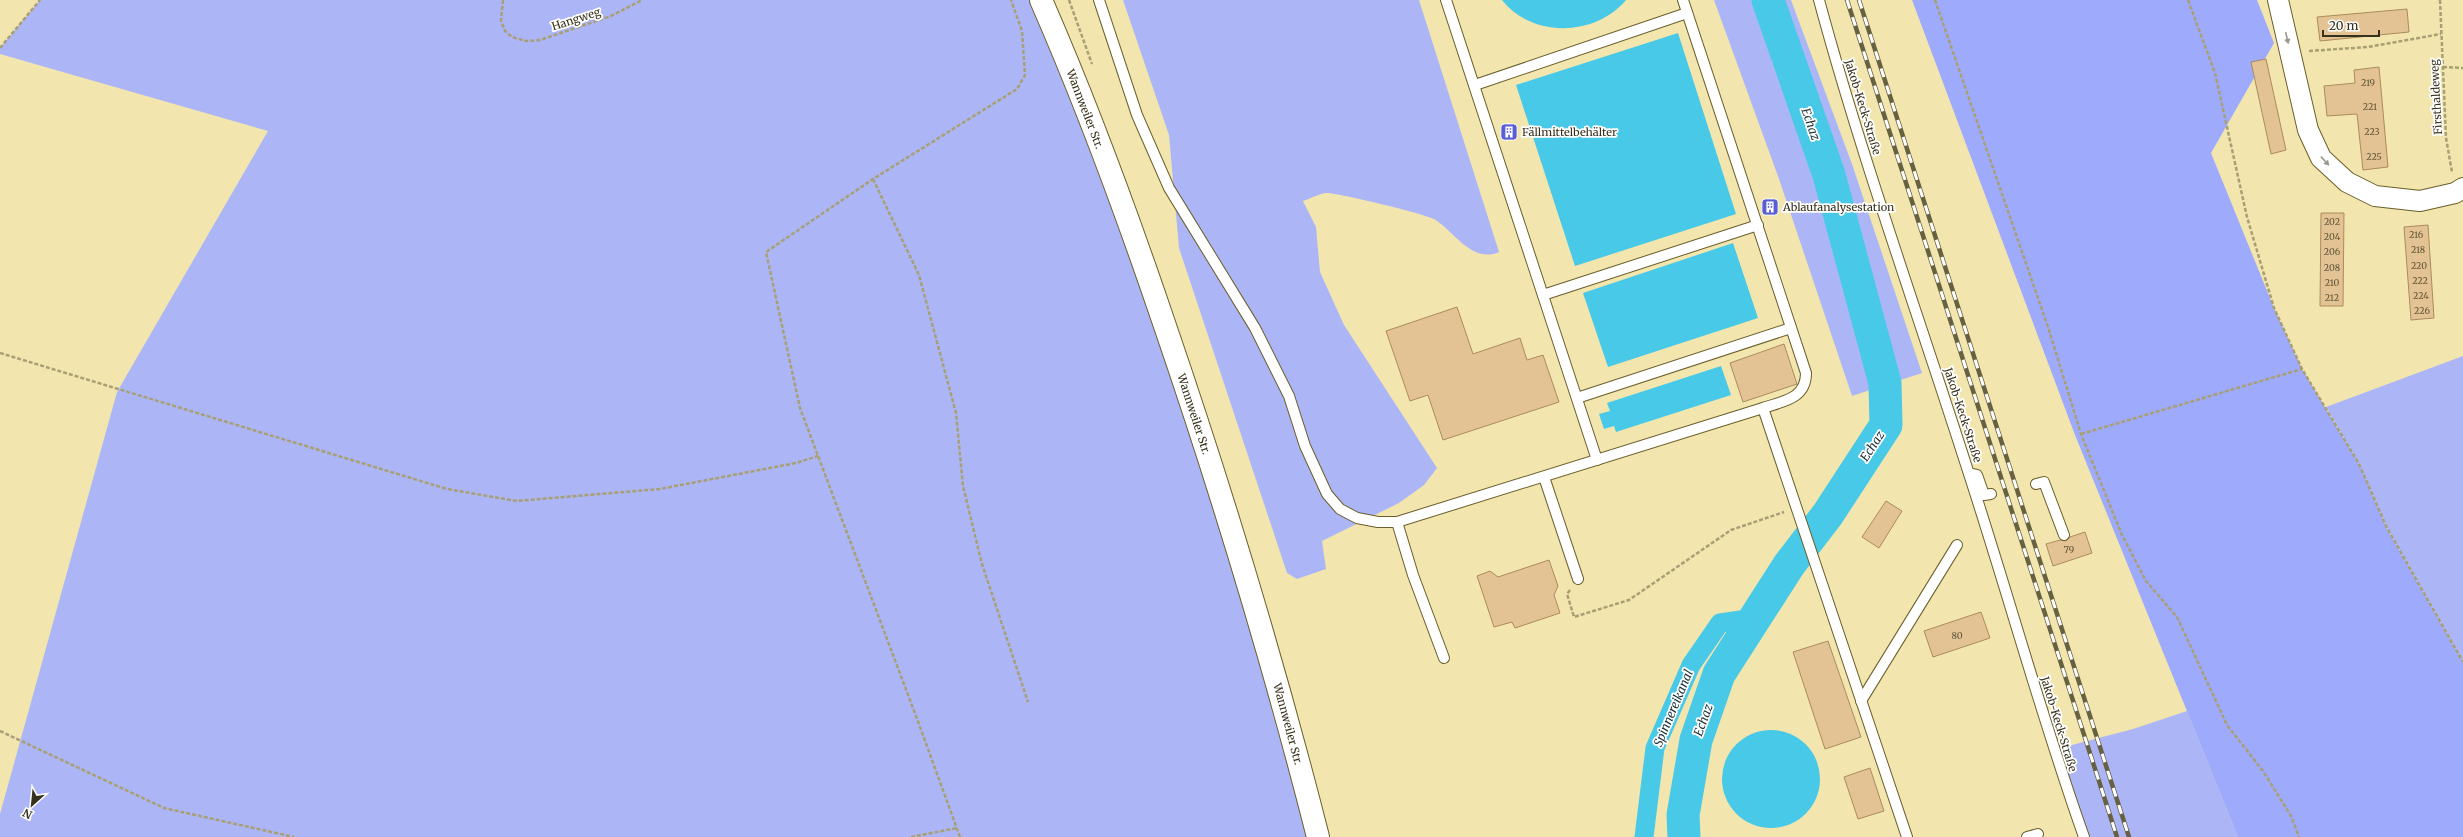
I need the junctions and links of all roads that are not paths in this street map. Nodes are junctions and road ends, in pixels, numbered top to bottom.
1 (1041, 0) edge
2 (1099, 0) edge
3 (1446, 0) edge
4 (1683, 0) edge
5 (1820, 0) edge
6 (2278, 0) edge
7 (1688, 14) junction
8 (1475, 84) junction
9 (2459, 191) edge
10 (1758, 224) junction
11 (1543, 295) junction
12 (1791, 328) junction
13 (1577, 398) junction
14 (1763, 408) junction
15 (1597, 460) junction
16 (1969, 472) junction
17 (1544, 477) junction
18 (2036, 484) dead end
19 (1991, 494) dead end
20 (1397, 522) junction
21 (2064, 535) dead end
22 (1958, 545) dead end
23 (1578, 579) road end
24 (1444, 658) dead end
25 (1861, 700) junction
26 (2038, 834) dead end
27 (1318, 837) edge
28 (1907, 837) edge
29 (2027, 837) edge
30 (2084, 837) edge

1 - 27 main road, Wannweiler Str.
2 - 20 lane
3 - 8 lane
4 - 7 lane
5 - 16 lane, Jakob-Keck-Straße
6 -> 9 street
7 - 8 lane
7 - 10 lane
8 - 11 lane
10 - 11 lane
10 - 12 lane
11 - 13 lane
12 - 13 lane
12 - 14 lane
13 - 15 lane
14 - 15 lane
14 - 25 lane
15 - 17 lane
16 - 19 lane
16 - 30 lane, Jakob-Keck-Straße
17 - 20 lane
17 - 23 lane
18 - 21 lane
20 - 24 lane
22 - 25 lane
25 - 28 lane
26 - 29 lane

